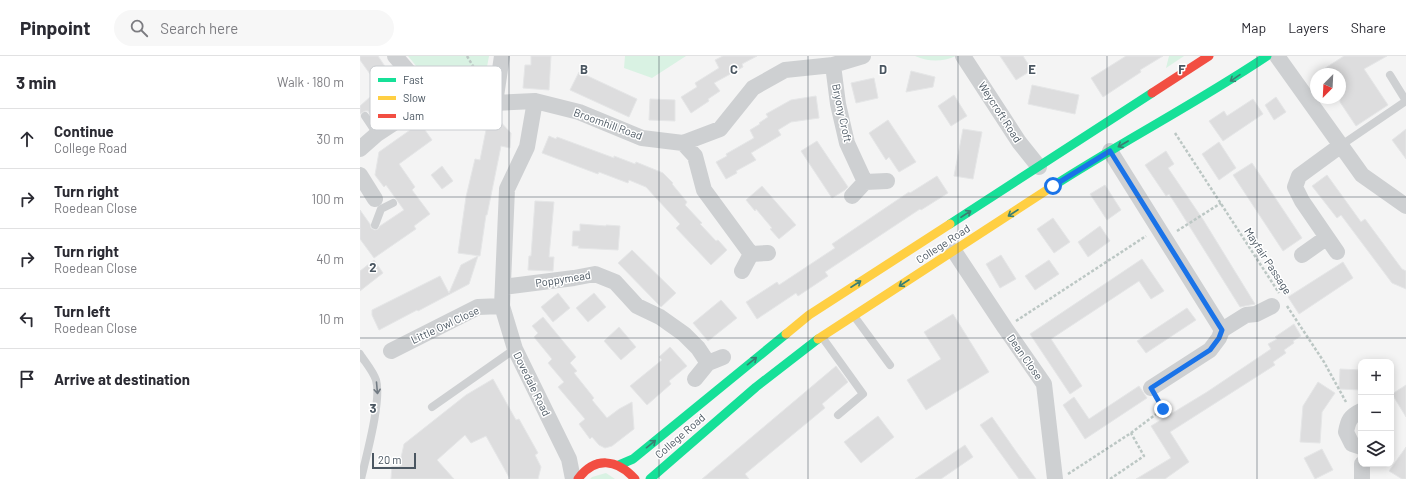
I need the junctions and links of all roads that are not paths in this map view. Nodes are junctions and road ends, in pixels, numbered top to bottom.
1 (395, 56) edge
2 (502, 56) edge
3 (863, 56) edge
4 (963, 56) edge
5 (1208, 56) edge
6 (1267, 56) edge
7 (1277, 56) edge
8 (404, 66) edge
9 (500, 66) edge
10 (833, 66) junction
11 (1390, 75) dead end
12 (535, 101) junction
13 (502, 103) edge
14 (365, 116) dead end
15 (370, 124) edge
16 (374, 130) edge
17 (383, 130) edge
18 (377, 134) junction
19 (683, 143) junction
20 (1340, 146) junction
21 (360, 149) edge
22 (1110, 151) junction
23 (1041, 170) junction
24 (360, 176) edge
25 (864, 182) junction
26 (887, 182) dead end
27 (852, 196) dead end
28 (393, 203) dead end
29 (378, 204) junction
30 (1406, 206) edge
31 (374, 225) dead end
32 (1326, 238) junction
33 (954, 251) junction
34 (1337, 252) dead end
35 (768, 253) dead end
36 (751, 254) junction
37 (1302, 255) dead end
38 (742, 271) dead end
39 (503, 287) junction
40 (1279, 302) road end
41 (502, 306) junction
42 (854, 315) junction
43 (1222, 330) junction
44 (821, 336) junction
45 (515, 349) junction
46 (390, 351) dead end
47 (360, 354) edge
48 (723, 357) dead end
49 (708, 363) junction
50 (890, 365) dead end
51 (695, 378) dead end
52 (1151, 388) road end
53 (432, 407) dead end
54 (1357, 413) edge
55 (838, 415) dead end
56 (1358, 446) edge
57 (569, 459) junction
58 (611, 463) junction
59 (1362, 467) edge
60 (1061, 477) edge
61 (361, 479) edge
62 (573, 479) edge
63 (578, 479) edge
64 (635, 479) edge
65 (650, 479) edge
66 (1362, 479) edge

1 - 8 street, Broomhill Road
2 - 9 street
3 - 10 street, Broomhill Road
4 - 23 street, Weycroft Road
5 - 23 main road, College Road
6 -> 22 main road, College Road
7 - 20 street
10 - 19 street, Broomhill Road
10 - 25 street, Bryony Croft
11 - 20 lane
12 - 13 street, Broomhill Road
12 - 19 street, Broomhill Road
12 - 39 street
14 - 15 lane
16 - 18 lane
17 - 18 street
18 - 21 street
19 - 36 street
20 - 30 street
20 - 32 street
22 -> 33 main road, College Road
22 - 43 street
58 -> 23 main road, College Road
24 - 29 street
25 - 26 street
25 - 27 street
28 - 29 lane
29 - 31 lane
32 - 34 street
32 - 37 street
33 -> 42 main road, College Road
33 - 60 street, Dean Close
35 - 36 street
36 - 38 street
39 - 41 street
39 - 49 street, Poppymead
40 - 43 street
41 - 45 street, Dovedale Road
41 - 46 street, Little Owl Close
42 - 44 main road, College Road
42 - 50 lane
43 - 52 street
44 - 55 lane
44 - 65 main road, College Road
45 - 53 lane
45 - 57 street, Dovedale Road
47 -> 61 lane
48 - 49 street
49 - 51 street
54 - 56 street
57 - 58 street
57 - 62 street, Dovedale Road
58 - 63 main road, College Road
58 - 64 main road
59 - 66 street

